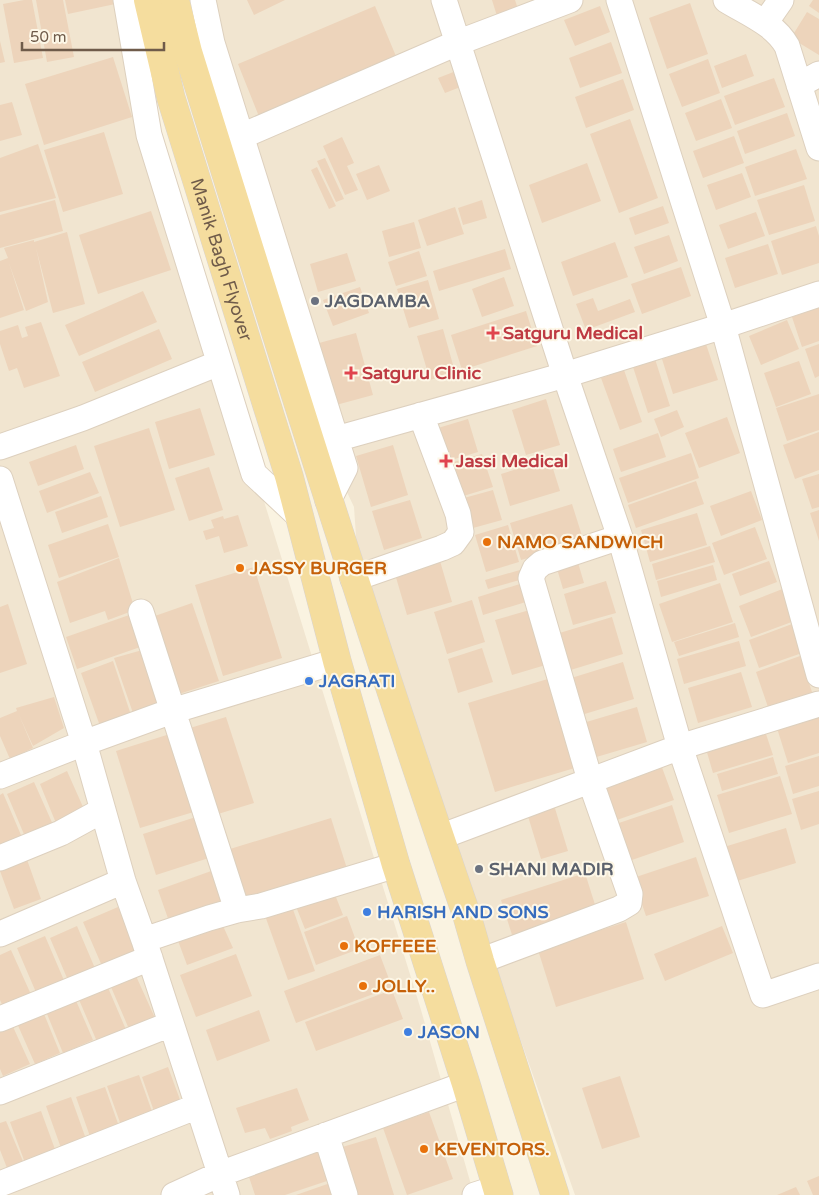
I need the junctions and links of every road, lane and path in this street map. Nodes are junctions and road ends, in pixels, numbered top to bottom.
1 (126, 0) edge
2 (148, 0) edge
3 (175, 0) edge
4 (203, 0) edge
5 (444, 0) edge
6 (570, 0) edge
7 (619, 0) edge
8 (726, 0) edge
9 (781, 0) edge
10 (765, 23) junction
11 (457, 43) junction
12 (809, 80) edge
13 (242, 136) junction
14 (817, 137) edge
15 (819, 294) edge
16 (723, 326) junction
17 (219, 363) junction
18 (565, 375) junction
19 (421, 414) junction
20 (336, 439) junction
21 (0, 448) edge
22 (0, 479) edge
23 (328, 501) junction
24 (300, 517) junction
25 (620, 537) junction
26 (353, 579) junction
27 (141, 612) dead end
28 (337, 661) junction
29 (819, 675) edge
30 (819, 704) edge
31 (172, 711) junction
32 (84, 742) junction
33 (680, 747) junction
34 (0, 776) edge
35 (590, 780) junction
36 (103, 810) junction
37 (440, 837) junction
38 (0, 858) edge
39 (396, 865) junction
40 (123, 881) junction
41 (237, 910) junction
42 (0, 934) edge
43 (147, 949) junction
44 (480, 961) junction
45 (819, 976) edge
46 (0, 1019) edge
47 (170, 1024) junction
48 (466, 1084) junction
49 (0, 1092) edge
50 (198, 1106) junction
51 (326, 1135) junction
52 (0, 1184) edge
53 (224, 1185) edge
54 (490, 1193) edge
55 (174, 1195) edge
56 (345, 1195) edge
57 (555, 1195) edge

1 - 17 street
2 - 24 main road, Manik Bagh Flyover
3 - 23 main road, Manik Bagh Flyover
4 - 13 street
5 - 11 street
6 - 11 street
7 - 16 street
8 - 10 street
9 - 10 street
10 - 12 street
11 - 13 street
11 - 18 street
12 - 14 street
13 - 20 street
15 - 16 street
16 - 18 street
16 - 29 street
17 - 21 street
17 - 24 street
18 - 19 street
18 - 25 street
19 - 20 street
19 - 26 street
20 - 23 street
22 - 32 street
23 - 26 main road, Manik Bagh Flyover
24 - 28 main road, Manik Bagh Flyover
25 - 33 street
25 - 35 street
26 - 37 main road, Manik Bagh Flyover
27 - 31 street
28 - 31 street
28 - 39 main road, Manik Bagh Flyover
30 - 33 street
31 - 32 street
31 - 41 street
32 - 34 street
32 - 36 street
33 - 35 street
33 - 45 street
35 - 37 street
35 - 44 street
36 - 38 street
36 - 40 street
37 - 44 main road, Manik Bagh Flyover
39 - 41 street
39 - 48 main road, Manik Bagh Flyover
40 - 42 street
40 - 43 street
41 - 43 street
43 - 46 street
43 - 47 street
44 - 57 main road, Manik Bagh Flyover
47 - 49 street
47 - 50 street
48 - 51 street
48 - 54 main road, Manik Bagh Flyover
50 - 52 street
50 - 53 street
51 - 53 street
51 - 56 street
53 - 55 street

